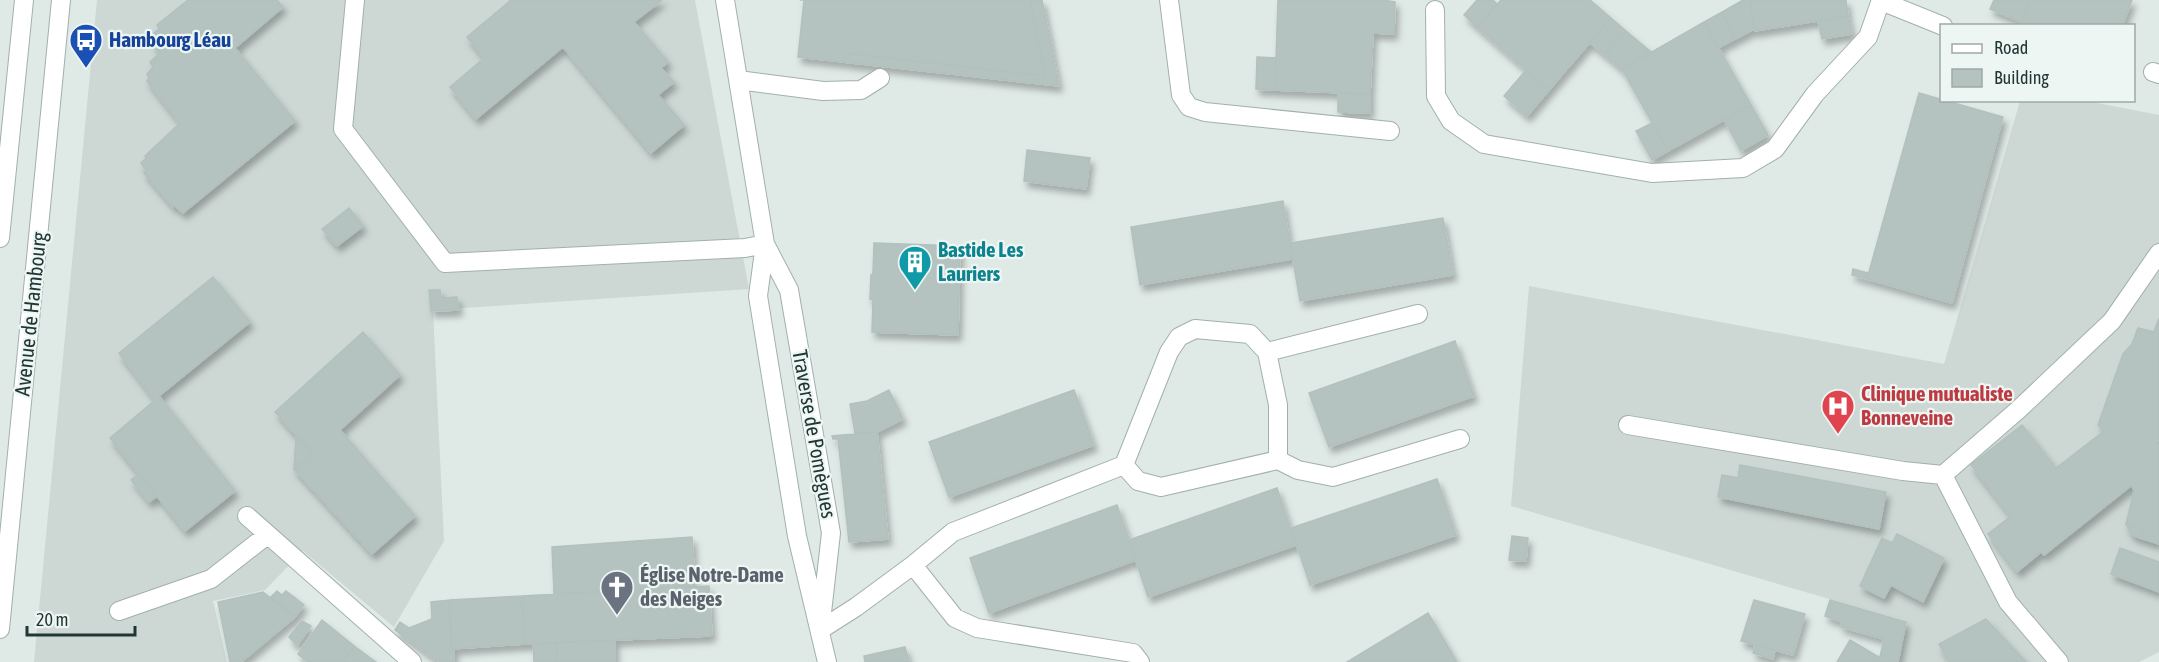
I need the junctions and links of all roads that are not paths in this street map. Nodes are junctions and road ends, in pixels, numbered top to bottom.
1 (24, 0) edge
2 (61, 0) edge
3 (355, 0) edge
4 (725, 0) edge
5 (1169, 0) edge
6 (1881, 1) edge
7 (1435, 10) dead end
8 (1940, 25) edge
9 (880, 78) dead end
10 (738, 80) junction
11 (1390, 131) dead end
12 (0, 238) edge
13 (765, 244) junction
14 (2159, 254) edge
15 (1419, 314) dead end
16 (1267, 352) junction
17 (1628, 425) dead end
18 (1460, 438) dead end
19 (1278, 460) junction
20 (1124, 465) junction
21 (1943, 475) junction
22 (246, 516) dead end
23 (267, 535) junction
24 (913, 565) junction
25 (119, 612) dead end
26 (0, 629) edge
27 (820, 630) junction
28 (412, 662) edge
29 (827, 662) edge
30 (1140, 662) edge
31 (2059, 662) edge

1 - 12 street, Avenue de Hambourg
2 - 26 street, Avenue de Hambourg
3 - 13 street
4 - 10 street, Traverse de Pomègues
5 - 11 street
6 - 7 street
6 - 8 street
9 - 10 street
10 - 13 street, Traverse de Pomègues
13 - 27 street, Traverse de Pomègues
13 - 27 street, Traverse de Pomègues
14 - 21 street
15 - 16 street
16 - 19 street
16 - 20 street
17 - 21 street
18 - 19 street
19 - 20 street
20 - 24 street
21 - 31 street
22 - 23 street
23 - 25 street
23 - 28 street
24 - 27 street
24 - 30 street
27 - 29 street, Traverse de Pomègues

